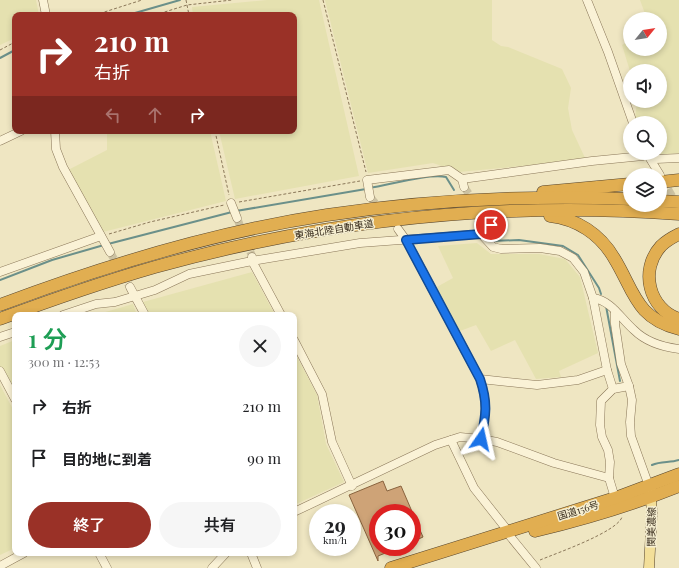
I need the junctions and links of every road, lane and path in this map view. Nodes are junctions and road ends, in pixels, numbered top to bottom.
1 (43, 0) edge
2 (142, 0) edge
3 (186, 0) edge
4 (232, 0) edge
5 (322, 0) edge
6 (587, 0) edge
7 (187, 5) junction
8 (45, 12) edge
9 (104, 12) edge
10 (165, 12) edge
11 (189, 12) edge
12 (12, 44) edge
13 (0, 50) edge
14 (631, 116) edge
15 (15, 134) edge
16 (55, 134) edge
17 (216, 134) edge
18 (0, 142) edge
19 (623, 158) edge
20 (679, 158) edge
21 (652, 161) joint
22 (656, 168) edge
23 (667, 178) edge
24 (679, 180) edge
25 (368, 182) junction
26 (623, 185) edge
27 (370, 195) tunnel mouth
28 (623, 199) edge
29 (451, 201) junction
30 (667, 201) edge
31 (679, 202) edge
32 (232, 205) junction
33 (679, 214) edge
34 (236, 217) tunnel mouth
35 (397, 225) junction
36 (679, 234) edge
37 (102, 237) junction
38 (406, 240) junction
39 (110, 252) tunnel mouth
40 (252, 259) junction
41 (0, 272) edge
42 (130, 287) tunnel mouth
43 (135, 296) junction
44 (593, 298) junction
45 (0, 305) edge
46 (615, 311) junction
47 (20, 312) edge
48 (72, 312) edge
49 (143, 312) edge
50 (279, 312) edge
51 (12, 315) edge
52 (0, 319) edge
53 (679, 319) edge
54 (679, 329) edge
55 (12, 333) edge
56 (0, 337) edge
57 (297, 346) edge
58 (679, 349) edge
59 (607, 370) junction
60 (0, 371) edge
61 (480, 379) junction
62 (629, 386) junction
63 (613, 389) junction
64 (12, 393) edge
65 (481, 439) junction
66 (451, 440) junction
67 (679, 474) edge
68 (609, 478) junction
69 (352, 486) junction
70 (679, 486) edge
71 (650, 492) junction
72 (615, 498) junction
73 (297, 511) edge
74 (621, 514) dead end
75 (508, 533) junction
76 (20, 556) edge
77 (101, 556) edge
78 (223, 556) edge
79 (252, 556) edge
80 (6, 566) edge
81 (534, 566) edge
82 (107, 568) edge
83 (212, 568) edge
84 (257, 568) edge
85 (391, 568) edge
86 (650, 568) edge

1 - 8 street
2 - 9 path
3 - 7 path
4 - 7 path
5 - 25 path
6 - 14 street
7 - 10 path
7 - 11 path
12 - 13 path
15 - 18 street
16 - 37 street
17 - 32 path
19 - 25 street
20 - 21 street
21 - 22 street
23 - 24 highway
25 - 27 street
25 - 32 path
26 - 29 highway
28 - 29 highway, 東海北陸自動車道
29 - 45 highway, 東海北陸自動車道
30 - 31 highway
32 - 34 street
32 - 37 path
33 - 35 highway, 東海北陸自動車道
35 - 38 street
35 - 47 highway, 東海北陸自動車道
35 - 54 highway
36 - 53 highway
37 - 39 street
37 - 41 street
38 - 40 street
38 - 44 street
38 - 61 street
40 - 43 street
40 - 50 street
42 - 43 street
43 - 48 street
43 - 49 street
44 - 46 street
44 - 59 street
46 - 58 street
46 - 62 street
51 - 52 highway, 東海北陸自動車道
55 - 56 street
57 - 69 street
59 - 61 street
59 - 63 street
60 - 64 street
61 - 65 street
62 - 63 street
62 - 71 street
63 - 68 street
65 - 66 street
65 - 68 street
66 - 69 street
66 - 75 street
67 - 71 highway, 国道156号
68 - 72 street
69 - 73 street
70 - 71 highway, 国道156号
71 - 72 highway, 国道156号
71 - 75 highway, 国道156号
71 - 86 main road, 関美濃線
72 - 75 highway, 国道156号
74 - 81 path
75 - 81 street
75 - 85 highway, 国道156号
76 - 80 street
77 - 82 street
78 - 83 street
79 - 84 street

